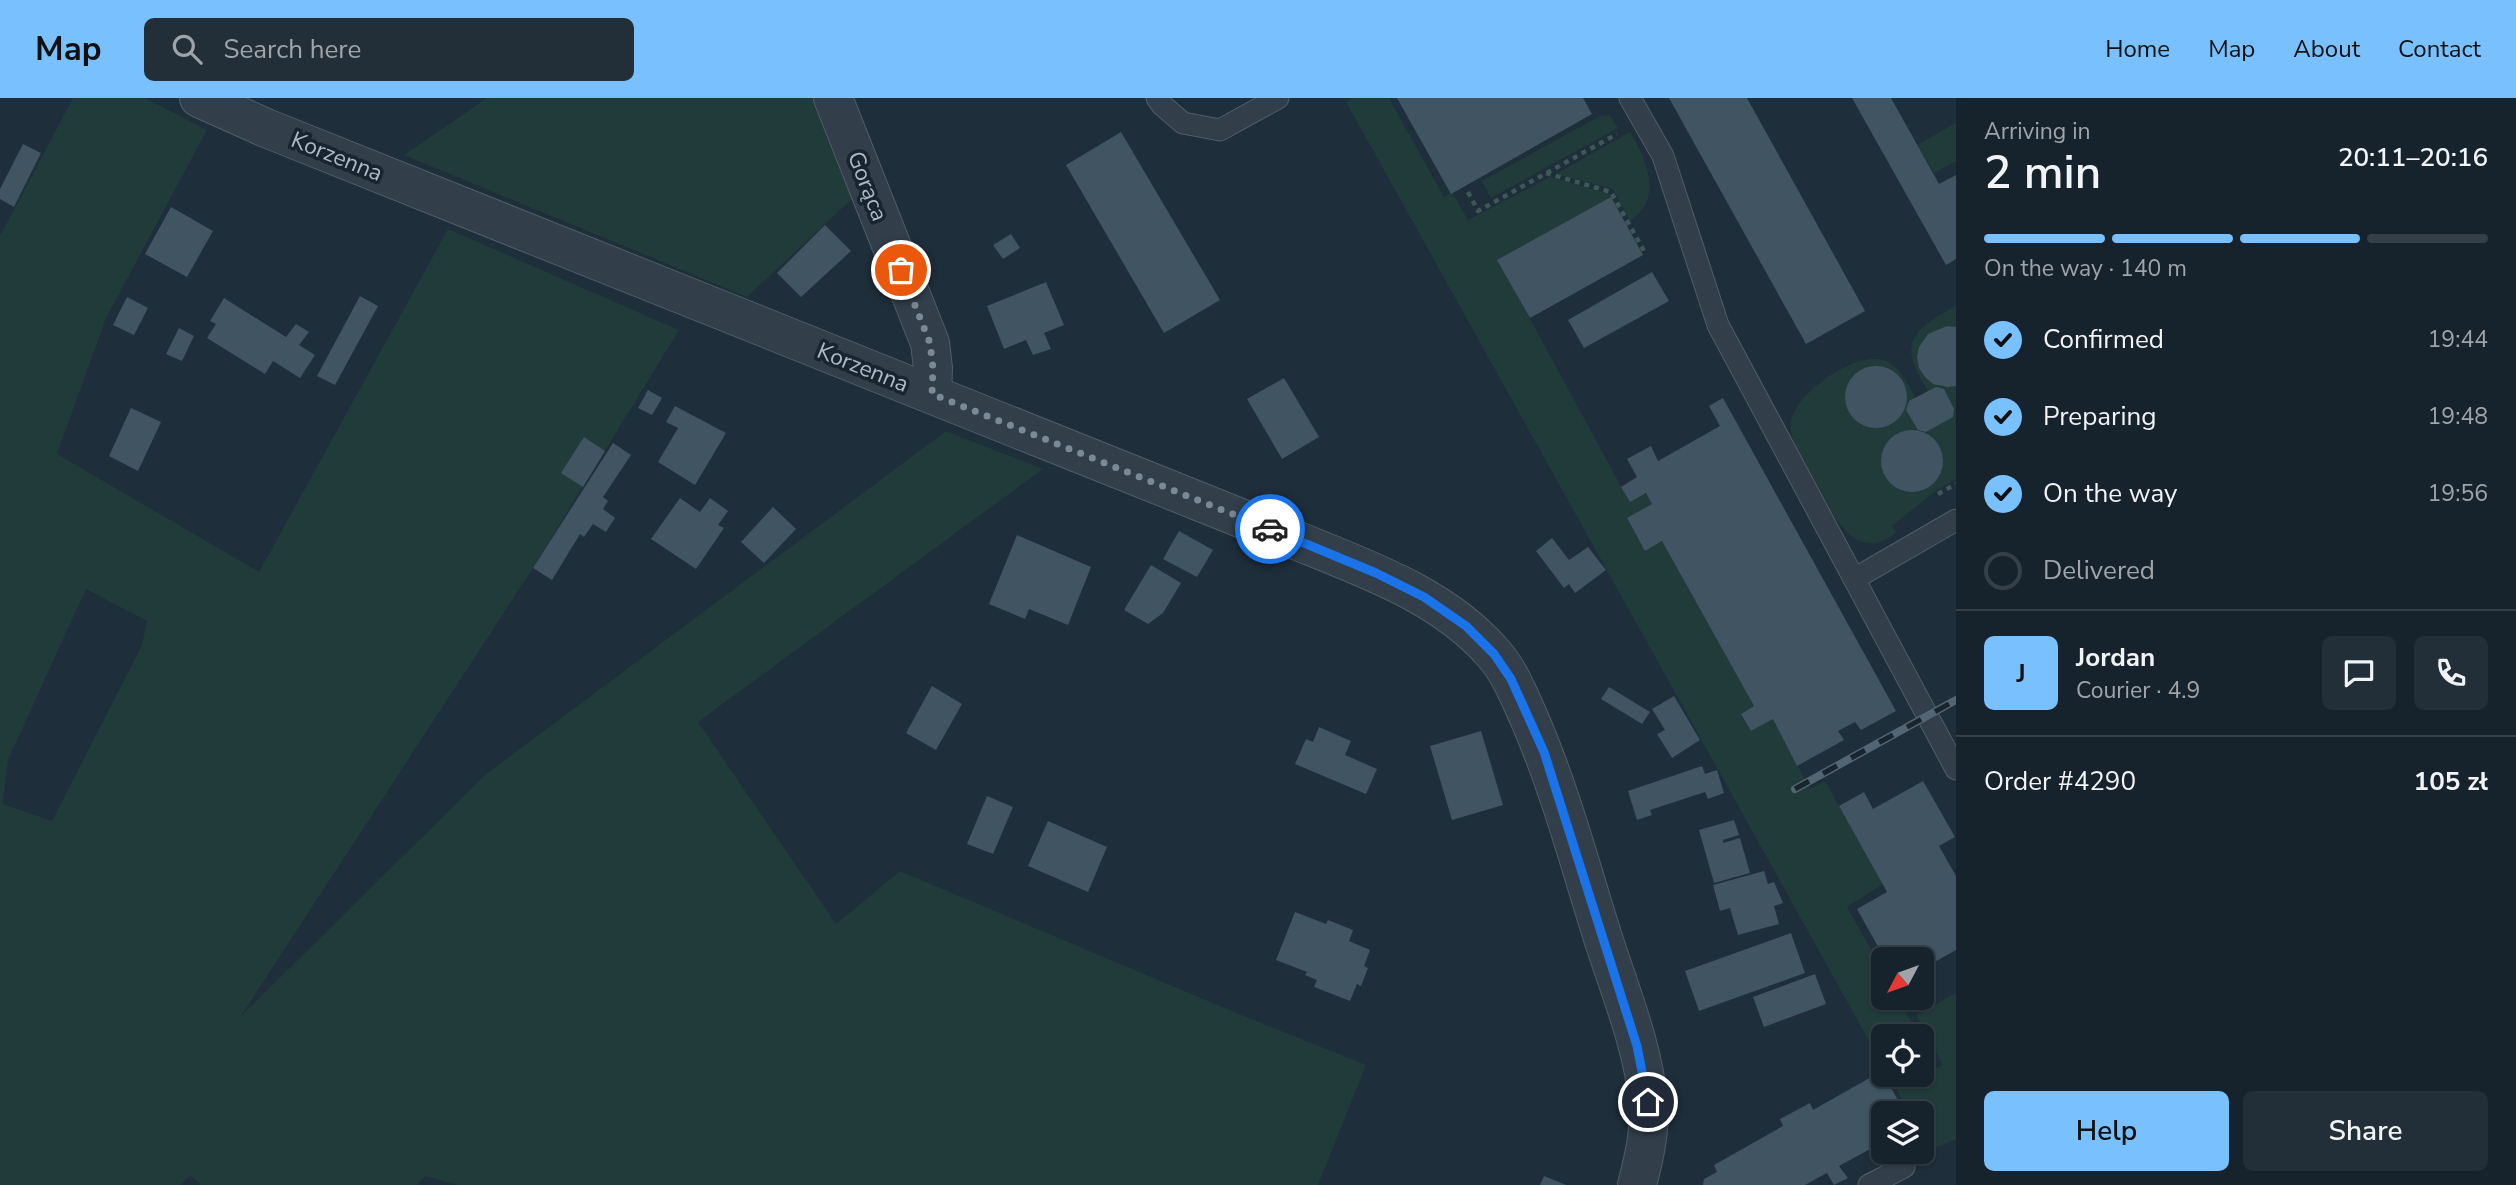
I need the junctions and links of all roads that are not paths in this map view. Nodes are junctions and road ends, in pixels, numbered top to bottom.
1 (199, 98) edge
2 (833, 98) edge
3 (1157, 98) edge
4 (1278, 98) edge
5 (1630, 98) edge
6 (932, 394) junction
7 (1956, 520) edge
8 (1854, 579) junction
9 (1956, 769) edge
10 (1642, 1167) edge
11 (1904, 1167) dead end
12 (1869, 1185) edge

1 - 6 street, Korzenna
2 - 6 street, Gorąca
3 - 4 lane
5 - 8 lane
6 - 10 street, Korzenna
7 - 8 lane
8 - 9 lane
11 - 12 lane

